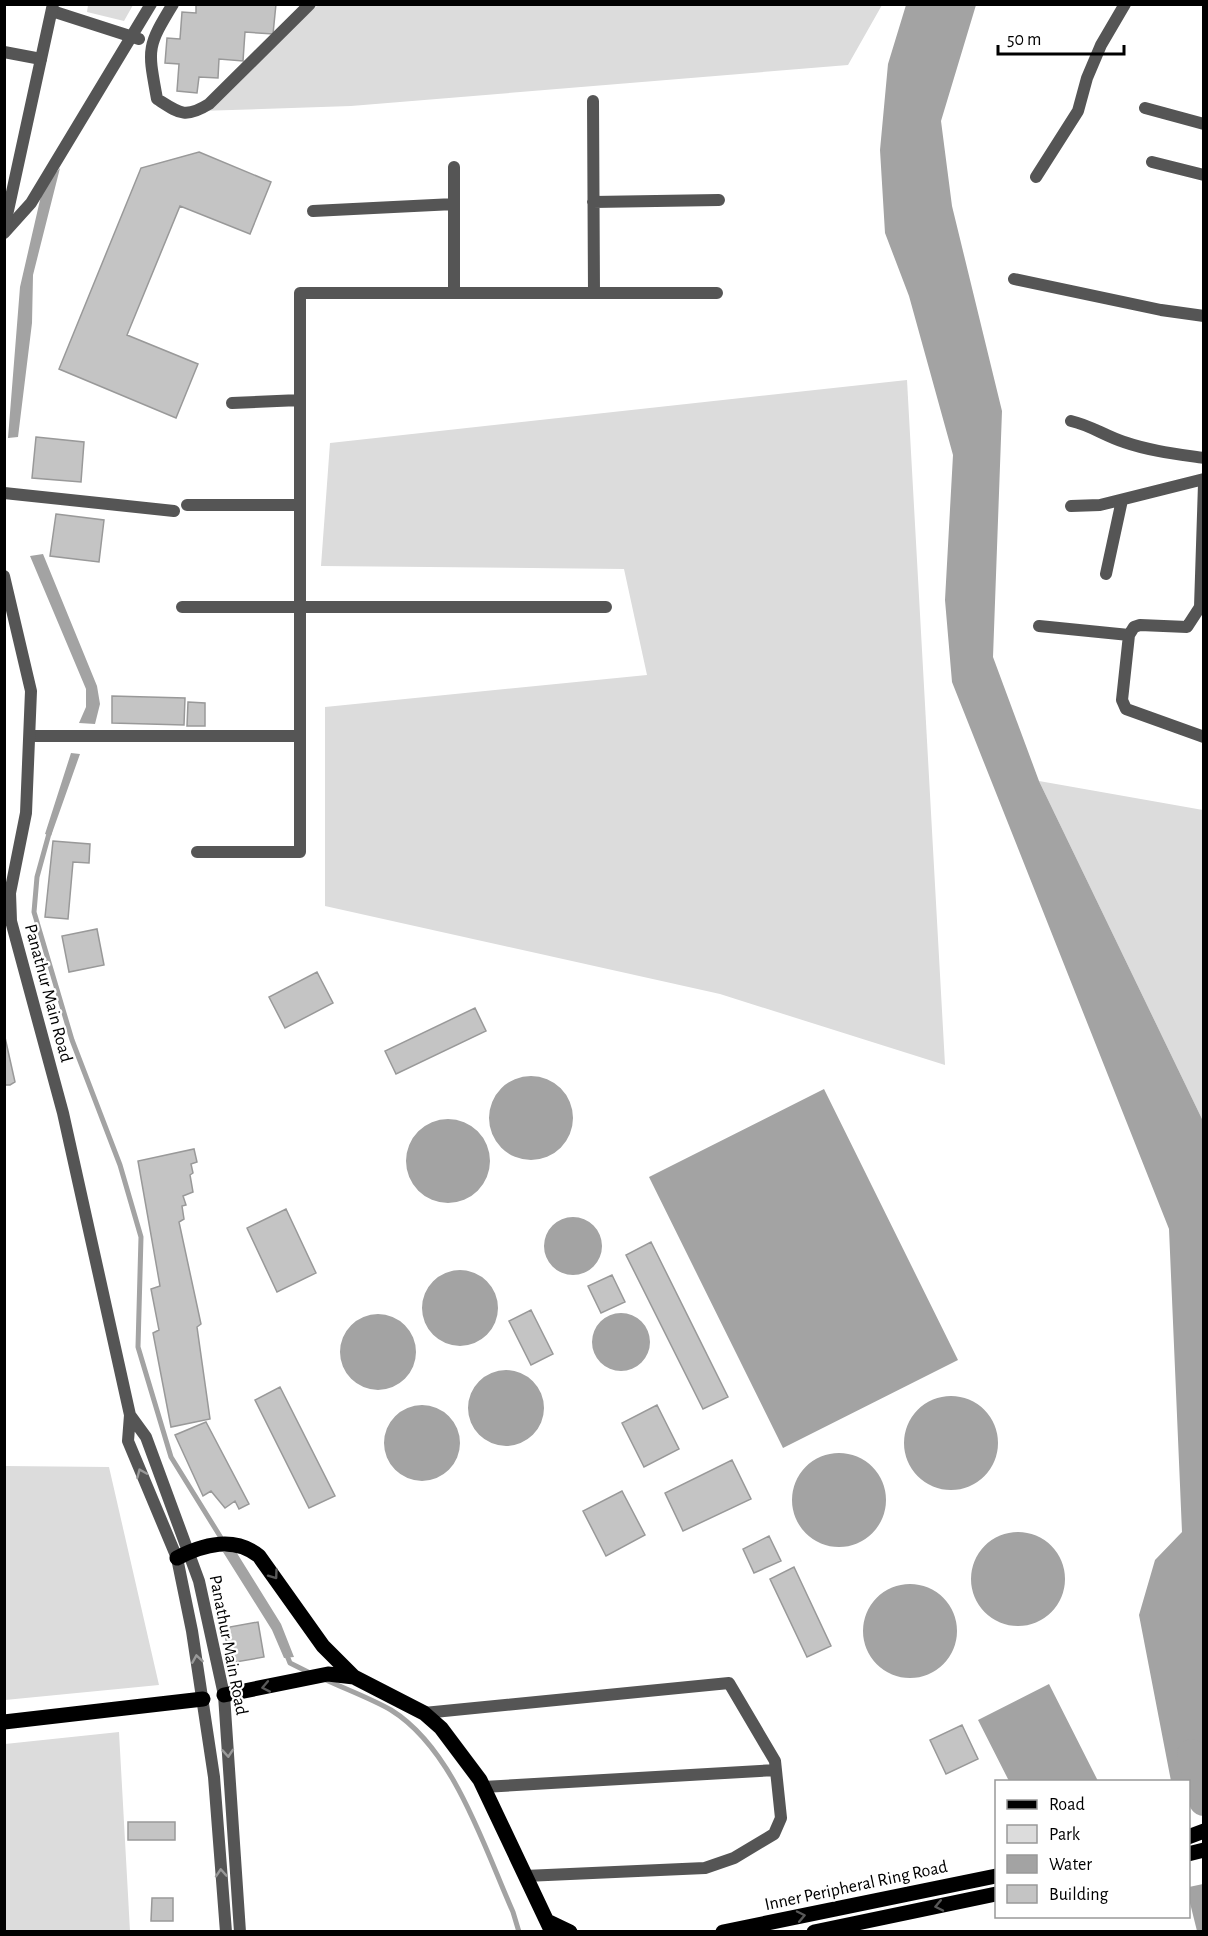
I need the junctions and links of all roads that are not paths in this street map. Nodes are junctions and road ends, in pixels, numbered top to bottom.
1 (151, 4) edge
2 (172, 4) edge
3 (310, 4) edge
4 (1125, 4) edge
5 (52, 8) edge
6 (132, 38) junction
7 (151, 39) junction
8 (4, 52) edge
9 (41, 59) junction
10 (593, 101) dead end
11 (1144, 108) dead end
12 (1203, 124) edge
13 (1152, 162) dead end
14 (454, 167) dead end
15 (1203, 175) edge
16 (1036, 177) dead end
17 (719, 201) dead end
18 (593, 202) junction
19 (454, 204) junction
20 (313, 211) dead end
21 (5, 229) edge
22 (1014, 279) dead end
23 (454, 293) junction
24 (594, 293) junction
25 (717, 293) dead end
26 (1203, 316) edge
27 (300, 400) junction
28 (232, 403) dead end
29 (1071, 421) dead end
30 (1203, 458) edge
31 (1203, 479) edge
32 (1203, 484) edge
33 (4, 493) edge
34 (1122, 500) junction
35 (187, 505) dead end
36 (300, 505) junction
37 (1071, 506) dead end
38 (174, 511) dead end
39 (1203, 517) edge
40 (1107, 574) dead end
41 (4, 576) edge
42 (182, 607) dead end
43 (300, 607) junction
44 (606, 607) dead end
45 (1039, 626) dead end
46 (1129, 635) junction
47 (30, 736) junction
48 (300, 736) junction
49 (1203, 737) edge
50 (197, 852) dead end
51 (8, 921) edge
52 (130, 1415) junction
53 (183, 1555) junction
54 (354, 1677) junction
55 (224, 1695) junction
56 (203, 1699) junction
57 (424, 1713) junction
58 (4, 1722) edge
59 (776, 1770) junction
60 (483, 1787) junction
61 (525, 1876) junction
62 (995, 1876) edge
63 (995, 1894) edge
64 (550, 1927) edge
65 (226, 1932) edge
66 (240, 1932) edge
67 (570, 1932) edge
68 (723, 1932) edge
69 (814, 1932) edge

1 - 6 street
2 - 7 street
3 - 7 street
4 - 16 street
5 - 6 street
5 - 9 street
6 - 7 street
6 - 21 street
8 - 9 street
9 - 21 street
10 - 18 street
11 - 12 street
13 - 15 street
14 - 19 street
17 - 18 street
18 - 24 street
19 - 20 street
19 - 23 street
22 - 26 street
23 - 24 street
23 - 27 street
24 - 25 street
27 - 28 street
27 - 36 street
29 - 30 street
31 - 34 street
32 - 39 street
33 - 38 street
34 - 37 street
34 - 40 street
35 - 36 street
36 - 43 street
39 - 46 street
41 - 47 street, Panathur Main Road
42 - 43 street
43 - 44 street
43 - 48 street
45 - 46 street
46 - 49 street
47 - 48 street
47 - 51 street, Panathur Main Road
48 - 50 street
51 - 52 street, Panathur Main Road
52 - 53 street, Panathur Main Road
53 -> 52 street, Panathur Main Road
53 -> 54 main road
53 - 55 street, Panathur Main Road
56 -> 53 street, Panathur Main Road
54 -> 55 main road
54 - 57 main road
55 -> 66 street, Panathur Main Road
56 - 58 main road
65 -> 56 street, Panathur Main Road
57 - 59 street
57 - 60 main road
59 - 60 street
59 - 61 street
60 - 61 main road
61 - 64 main road
68 -> 62 main road, Inner Peripheral Ring Road
63 -> 69 main road, Inner Peripheral Ring Road
64 - 67 main road

